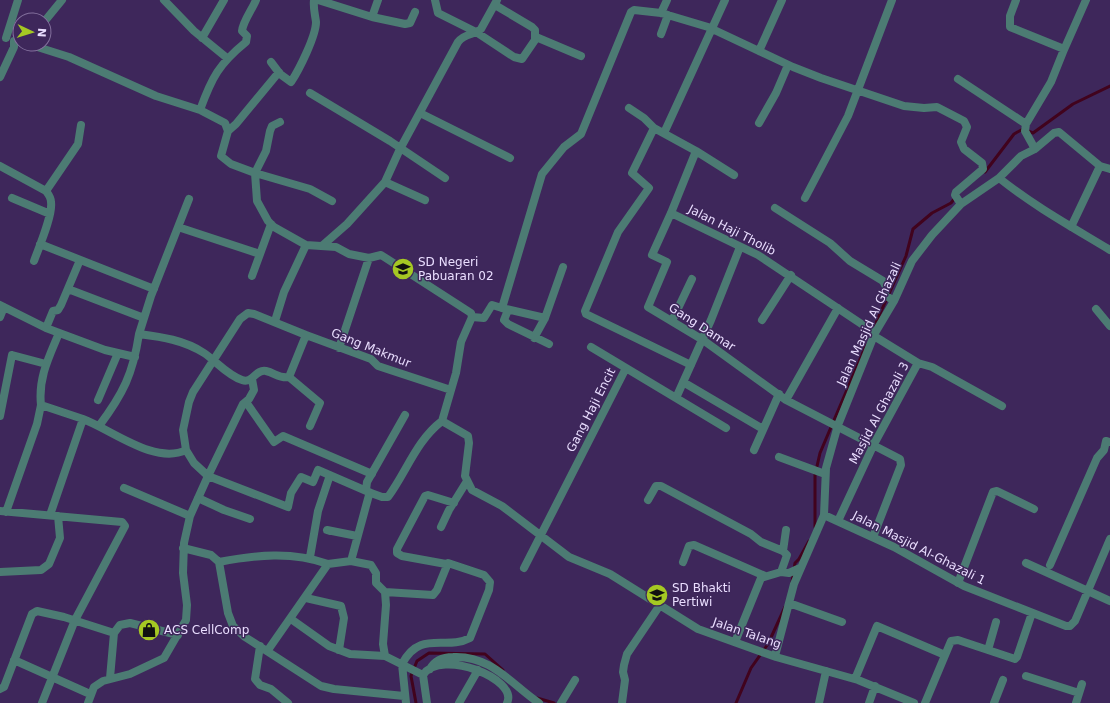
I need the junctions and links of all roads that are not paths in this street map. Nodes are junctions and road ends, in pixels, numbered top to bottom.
1 (18, 0) edge
2 (62, 0) edge
3 (164, 0) edge
4 (224, 0) edge
5 (256, 0) edge
6 (314, 0) edge
7 (318, 0) edge
8 (378, 0) edge
9 (435, 0) edge
10 (667, 0) edge
11 (725, 0) edge
12 (782, 0) edge
13 (892, 0) edge
14 (1016, 0) edge
15 (1086, 0) edge
16 (496, 3) edge
17 (52, 12) edge
18 (415, 12) dead end
19 (664, 14) junction
20 (372, 17) junction
21 (710, 28) junction
22 (476, 32) junction
23 (661, 34) dead end
24 (536, 37) junction
25 (3, 38) edge
26 (202, 38) junction
27 (1064, 49) junction
28 (12, 51) edge
29 (52, 51) edge
30 (759, 51) junction
31 (581, 56) dead end
32 (227, 58) junction
33 (271, 62) dead end
34 (788, 65) junction
35 (278, 72) junction
36 (0, 77) edge
37 (958, 79) dead end
38 (859, 91) junction
39 (310, 93) dead end
40 (629, 108) dead end
41 (200, 110) junction
42 (420, 113) junction
43 (280, 122) dead end
44 (759, 123) dead end
45 (81, 125) dead end
46 (1026, 127) junction
47 (654, 128) junction
48 (228, 131) junction
49 (664, 133) junction
50 (1035, 148) junction
51 (400, 149) junction
52 (696, 150) junction
53 (510, 158) dead end
54 (0, 166) edge
55 (1100, 166) junction
56 (1110, 169) edge
57 (255, 173) junction
58 (734, 175) dead end
59 (445, 178) dead end
60 (999, 178) junction
61 (385, 182) junction
62 (46, 191) junction
63 (12, 198) dead end
64 (805, 198) dead end
65 (189, 199) dead end
66 (958, 199) junction
67 (425, 200) dead end
68 (332, 201) dead end
69 (775, 208) dead end
70 (671, 213) junction
71 (50, 214) junction
72 (271, 224) junction
73 (178, 227) junction
74 (1071, 227) junction
75 (40, 244) junction
76 (306, 245) junction
77 (323, 245) junction
78 (740, 247) junction
79 (1110, 250) edge
80 (260, 254) junction
81 (369, 258) junction
82 (80, 260) junction
83 (34, 261) dead end
84 (563, 267) dead end
85 (790, 275) junction
86 (252, 276) dead end
87 (692, 279) dead end
88 (68, 289) junction
89 (154, 289) junction
90 (890, 298) junction
91 (2, 306) edge
92 (838, 308) junction
93 (505, 309) junction
94 (1096, 309) dead end
95 (0, 317) edge
96 (472, 317) junction
97 (144, 318) junction
98 (545, 318) junction
99 (672, 320) junction
100 (762, 320) dead end
101 (275, 321) junction
102 (1110, 326) edge
103 (46, 328) junction
104 (873, 332) junction
105 (59, 333) junction
106 (139, 334) junction
107 (306, 335) junction
108 (534, 338) junction
109 (703, 340) junction
110 (549, 344) dead end
111 (591, 347) dead end
112 (339, 348) junction
113 (118, 353) junction
114 (135, 357) junction
115 (214, 361) junction
116 (918, 363) junction
117 (46, 364) junction
118 (691, 365) junction
119 (626, 368) junction
120 (289, 377) junction
121 (252, 379) junction
122 (683, 382) junction
123 (451, 390) junction
124 (779, 394) junction
125 (676, 398) junction
126 (98, 400) dead end
127 (786, 400) junction
128 (246, 402) junction
129 (41, 404) junction
130 (1002, 406) dead end
131 (405, 415) dead end
132 (0, 416) edge
133 (83, 419) junction
134 (442, 421) junction
135 (834, 424) junction
136 (99, 426) junction
137 (310, 426) dead end
138 (726, 428) dead end
139 (763, 429) junction
140 (1110, 442) edge
141 (874, 444) junction
142 (186, 450) junction
143 (754, 450) dead end
144 (779, 457) dead end
145 (819, 472) junction
146 (372, 474) junction
147 (330, 475) junction
148 (208, 476) junction
149 (466, 481) junction
150 (124, 488) dead end
151 (368, 492) junction
152 (198, 498) junction
153 (648, 500) dead end
154 (454, 504) junction
155 (1034, 509) dead end
156 (3, 512) edge
157 (824, 515) junction
158 (54, 516) junction
159 (190, 516) junction
160 (250, 519) dead end
161 (838, 521) junction
162 (442, 527) dead end
163 (786, 530) dead end
164 (330, 531) dead end
165 (357, 536) junction
166 (542, 536) junction
167 (873, 537) junction
168 (1110, 538) edge
169 (183, 548) junction
170 (783, 551) junction
171 (310, 558) junction
172 (351, 561) junction
173 (219, 562) junction
174 (683, 562) dead end
175 (1026, 563) dead end
176 (328, 564) junction
177 (446, 564) junction
178 (1050, 565) dead end
179 (524, 568) dead end
180 (792, 570) junction
181 (0, 572) edge
182 (765, 576) junction
183 (958, 583) junction
184 (1087, 589) junction
185 (385, 592) junction
186 (306, 598) junction
187 (1110, 600) edge
188 (789, 603) junction
189 (660, 605) junction
190 (1032, 613) junction
191 (291, 619) junction
192 (74, 620) junction
193 (842, 622) dead end
194 (996, 622) dead end
195 (114, 633) junction
196 (178, 634) junction
197 (736, 643) junction
198 (260, 646) junction
199 (268, 650) junction
200 (339, 650) junction
201 (988, 650) junction
202 (945, 655) junction
203 (385, 656) junction
204 (774, 656) junction
205 (14, 660) junction
206 (403, 665) junction
207 (430, 669) junction
208 (478, 670) junction
209 (826, 671) junction
210 (420, 674) junction
211 (1026, 676) dead end
212 (52, 678) junction
213 (110, 678) junction
214 (855, 679) junction
215 (575, 680) dead end
216 (1003, 680) dead end
217 (1082, 684) dead end
218 (875, 686) junction
219 (0, 689) edge
220 (1079, 693) junction
221 (90, 694) junction
222 (405, 700) edge
223 (508, 702) edge
224 (42, 703) edge
225 (88, 703) edge
226 (288, 703) edge
227 (427, 703) edge
228 (459, 703) edge
229 (540, 703) edge
230 (561, 703) edge
231 (622, 703) edge
232 (819, 703) edge
233 (869, 703) edge
234 (914, 703) edge
235 (925, 703) edge
236 (994, 703) edge
237 (1076, 703) edge

1 - 25 street
2 - 17 street
3 - 26 street
4 - 26 street
5 - 32 street
6 - 35 street
7 - 20 street
8 - 20 street
9 - 22 street
10 - 19 street
11 - 21 street
12 - 30 street
13 - 38 street
14 - 27 street
15 - 27 street
16 - 22 street
16 - 24 street
18 - 20 street
19 - 21 street
19 - 23 street
19 - 93 street
21 - 30 street
21 - 49 street
22 - 24 street
22 - 42 street
24 - 31 street
26 - 32 street
27 - 46 street
28 - 36 street
29 - 41 street
30 - 34 street
32 - 41 street
33 - 35 street
34 - 38 street
34 - 44 street
35 - 48 street
37 - 46 street
38 - 64 street
38 - 66 street
39 - 51 street
40 - 47 street
41 - 48 street
42 - 51 street
42 - 53 street
43 - 57 street
45 - 62 street
46 - 50 street
47 - 49 street
47 - 118 street
48 - 57 street
49 - 52 street
50 - 55 street, Jalan Masjid Al Ghazali
50 - 60 street, Jalan Masjid Al Ghazali
51 - 59 street
51 - 61 street
52 - 58 street
52 - 70 street, Jalan Haji Tholib
54 - 62 street
55 - 56 street
55 - 74 street
57 - 68 street
57 - 72 street
60 - 66 street, Jalan Masjid Al Ghazali
60 - 74 street
61 - 67 street
61 - 77 street
62 - 71 street
63 - 71 street
65 - 73 street
66 - 90 street, Jalan Masjid Al Ghazali
69 - 90 street
70 - 78 street, Jalan Haji Tholib
70 - 99 street, Gang Damar
71 - 75 street
72 - 76 street
72 - 80 street
73 - 80 street
73 - 89 street
74 - 79 street
75 - 82 street
75 - 83 street
76 - 77 street
76 - 101 street
77 - 81 street
78 - 85 street, Jalan Haji Tholib
78 - 109 street
80 - 86 street
81 - 96 street
81 - 112 street
82 - 88 street
82 - 89 street
84 - 98 street
85 - 92 street, Jalan Haji Tholib
85 - 100 street
87 - 99 street
88 - 97 street
88 - 103 street
89 - 97 street
90 - 104 street, Jalan Masjid Al Ghazali
91 - 95 street
91 - 103 street
92 - 104 street, Jalan Haji Tholib
92 - 127 street
93 - 96 street
93 - 98 street
93 - 108 street
94 - 102 street
96 - 123 street
97 - 106 street
98 - 108 street
99 - 109 street, Gang Damar
101 - 107 street, Gang Makmur
101 - 115 street, Gang Makmur
103 - 105 street
104 - 116 street, Masjid Al Ghazali 3
104 - 135 street, Jalan Masjid Al Ghazali
105 - 113 street
105 - 117 street
106 - 114 street
106 - 115 street
107 - 112 street, Gang Makmur
107 - 120 street
108 - 110 street
109 - 118 street
109 - 124 street, Gang Damar
111 - 119 street
112 - 123 street, Gang Makmur
113 - 114 street
113 - 126 street
114 - 136 street
115 - 121 street
115 - 142 street
116 - 130 street
116 - 141 street, Masjid Al Ghazali 3
117 - 129 street
117 - 132 street
118 - 122 street
119 - 125 street, Gang Haji Encit
119 - 166 street, Gang Haji Encit
120 - 121 street
120 - 137 street
121 - 128 street
122 - 125 street
122 - 139 street
123 - 134 street
124 - 127 street, Gang Damar
124 - 139 street
125 - 138 street, Gang Haji Encit
127 - 135 street, Gang Damar
128 - 146 street
128 - 148 street
129 - 133 street
129 - 156 street
131 - 146 street
133 - 136 street
133 - 158 street
134 - 149 street
134 - 151 street
135 - 141 street, Gang Damar
135 - 145 street, Jalan Masjid Al Ghazali
136 - 142 street
139 - 143 street
140 - 178 street
141 - 161 street, Masjid Al Ghazali 3
141 - 167 street, Gang Damar
142 - 148 street
144 - 145 street
145 - 157 street, Jalan Masjid Al Ghazali
146 - 151 street
147 - 148 street
147 - 151 street
147 - 171 street
148 - 152 street
149 - 154 street
149 - 166 street, Jalan Talang
150 - 159 street
151 - 165 street
152 - 159 street
152 - 160 street
153 - 170 street
154 - 162 street
154 - 177 street
155 - 183 street
156 - 158 street
157 - 161 street, Jalan Masjid Al-Ghazali 1
157 - 180 street
158 - 181 street
158 - 192 street
159 - 169 street
161 - 167 street, Jalan Masjid Al-Ghazali 1
163 - 170 street
164 - 165 street
165 - 172 street
166 - 179 street, Gang Haji Encit
166 - 189 street, Jalan Talang
167 - 183 street, Jalan Masjid Al-Ghazali 1
168 - 184 street, Jalan Masjid Al-Ghazali 1
169 - 173 street
169 - 196 street
170 - 180 street
171 - 173 street
171 - 176 street
172 - 176 street
172 - 185 street
173 - 198 street
174 - 182 street
175 - 184 street
176 - 186 street
177 - 185 street
177 - 206 street
180 - 182 street
180 - 188 street
182 - 197 street
183 - 190 street, Jalan Masjid Al-Ghazali 1
184 - 187 street
184 - 190 street, Jalan Masjid Al-Ghazali 1
185 - 203 street
186 - 191 street
186 - 200 street
188 - 193 street
188 - 204 street
189 - 197 street, Jalan Talang
189 - 231 street
190 - 201 street
191 - 199 street
191 - 200 street
192 - 195 street
192 - 205 street
192 - 212 street
194 - 201 street
195 - 196 street
195 - 213 street
196 - 213 street
197 - 204 street, Jalan Talang
198 - 199 street
198 - 226 street
199 - 222 street
200 - 203 street
201 - 202 street
202 - 214 street
202 - 235 street
203 - 206 street
204 - 209 street, Jalan Talang
205 - 212 street
205 - 219 street
206 - 210 street
206 - 222 street
207 - 208 street
207 - 210 street
207 - 229 street
208 - 223 street
208 - 228 street
209 - 214 street, Jalan Talang
209 - 232 street
210 - 227 street
211 - 220 street
212 - 221 street
212 - 224 street
213 - 221 street
214 - 218 street, Jalan Talang
215 - 230 street
216 - 236 street
217 - 220 street
218 - 233 street
218 - 234 street, Jalan Talang
220 - 237 street
221 - 225 street

